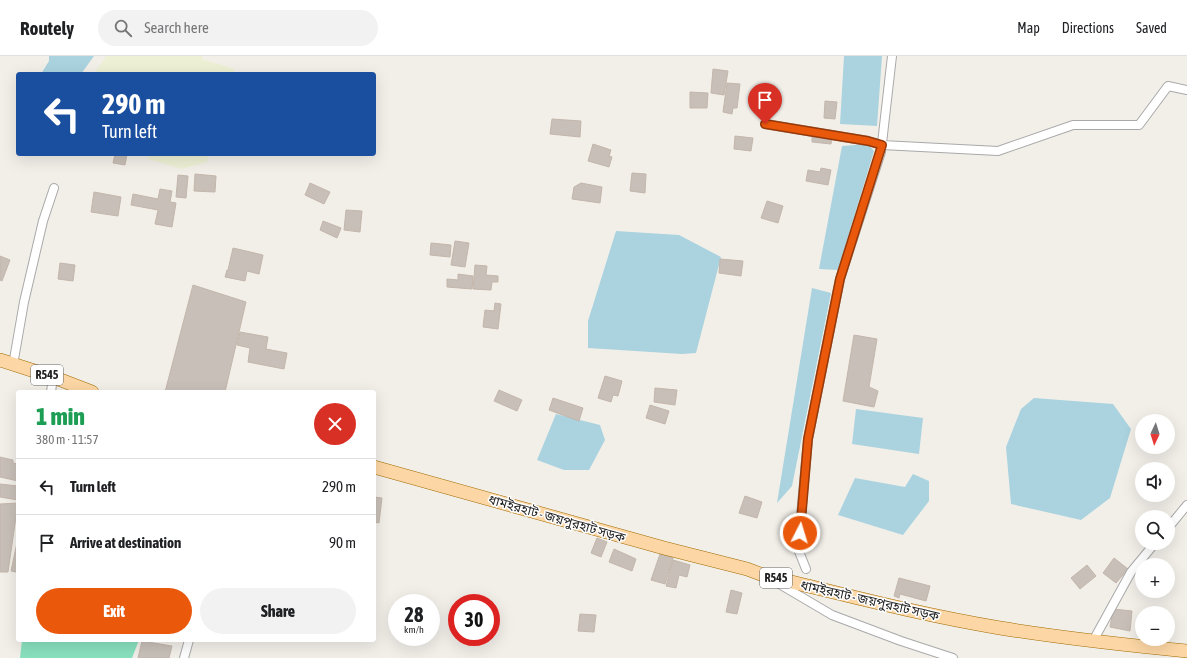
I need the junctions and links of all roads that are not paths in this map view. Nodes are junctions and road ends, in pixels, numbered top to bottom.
1 (892, 56) edge
2 (1187, 90) edge
3 (765, 124) dead end
4 (882, 145) junction
5 (54, 188) dead end
6 (0, 360) edge
7 (12, 365) junction
8 (53, 377) junction
9 (51, 390) edge
10 (87, 390) edge
11 (376, 468) edge
12 (1187, 505) edge
13 (1175, 520) edge
14 (1149, 550) edge
15 (806, 569) dead end
16 (764, 575) junction
17 (1093, 641) junction
18 (188, 642) edge
19 (1187, 651) edge
20 (184, 658) edge
21 (953, 658) edge

1 - 4 street
2 - 4 street
3 - 4 street
4 - 15 street
5 - 7 street
6 - 7 main road, R545
7 - 8 main road, R545
8 - 9 street
8 - 10 main road, R545
11 - 16 main road, ধামইরহাট - জয়পুরহাট সড়ক / R545
12 - 13 street
14 - 17 street
16 - 17 main road, ধামইরহাট - জয়পুরহাট সড়ক / R545
16 - 21 street
17 - 19 main road, ধামইরহাট - জয়পুরহাট সড়ক / R545
18 - 20 street

